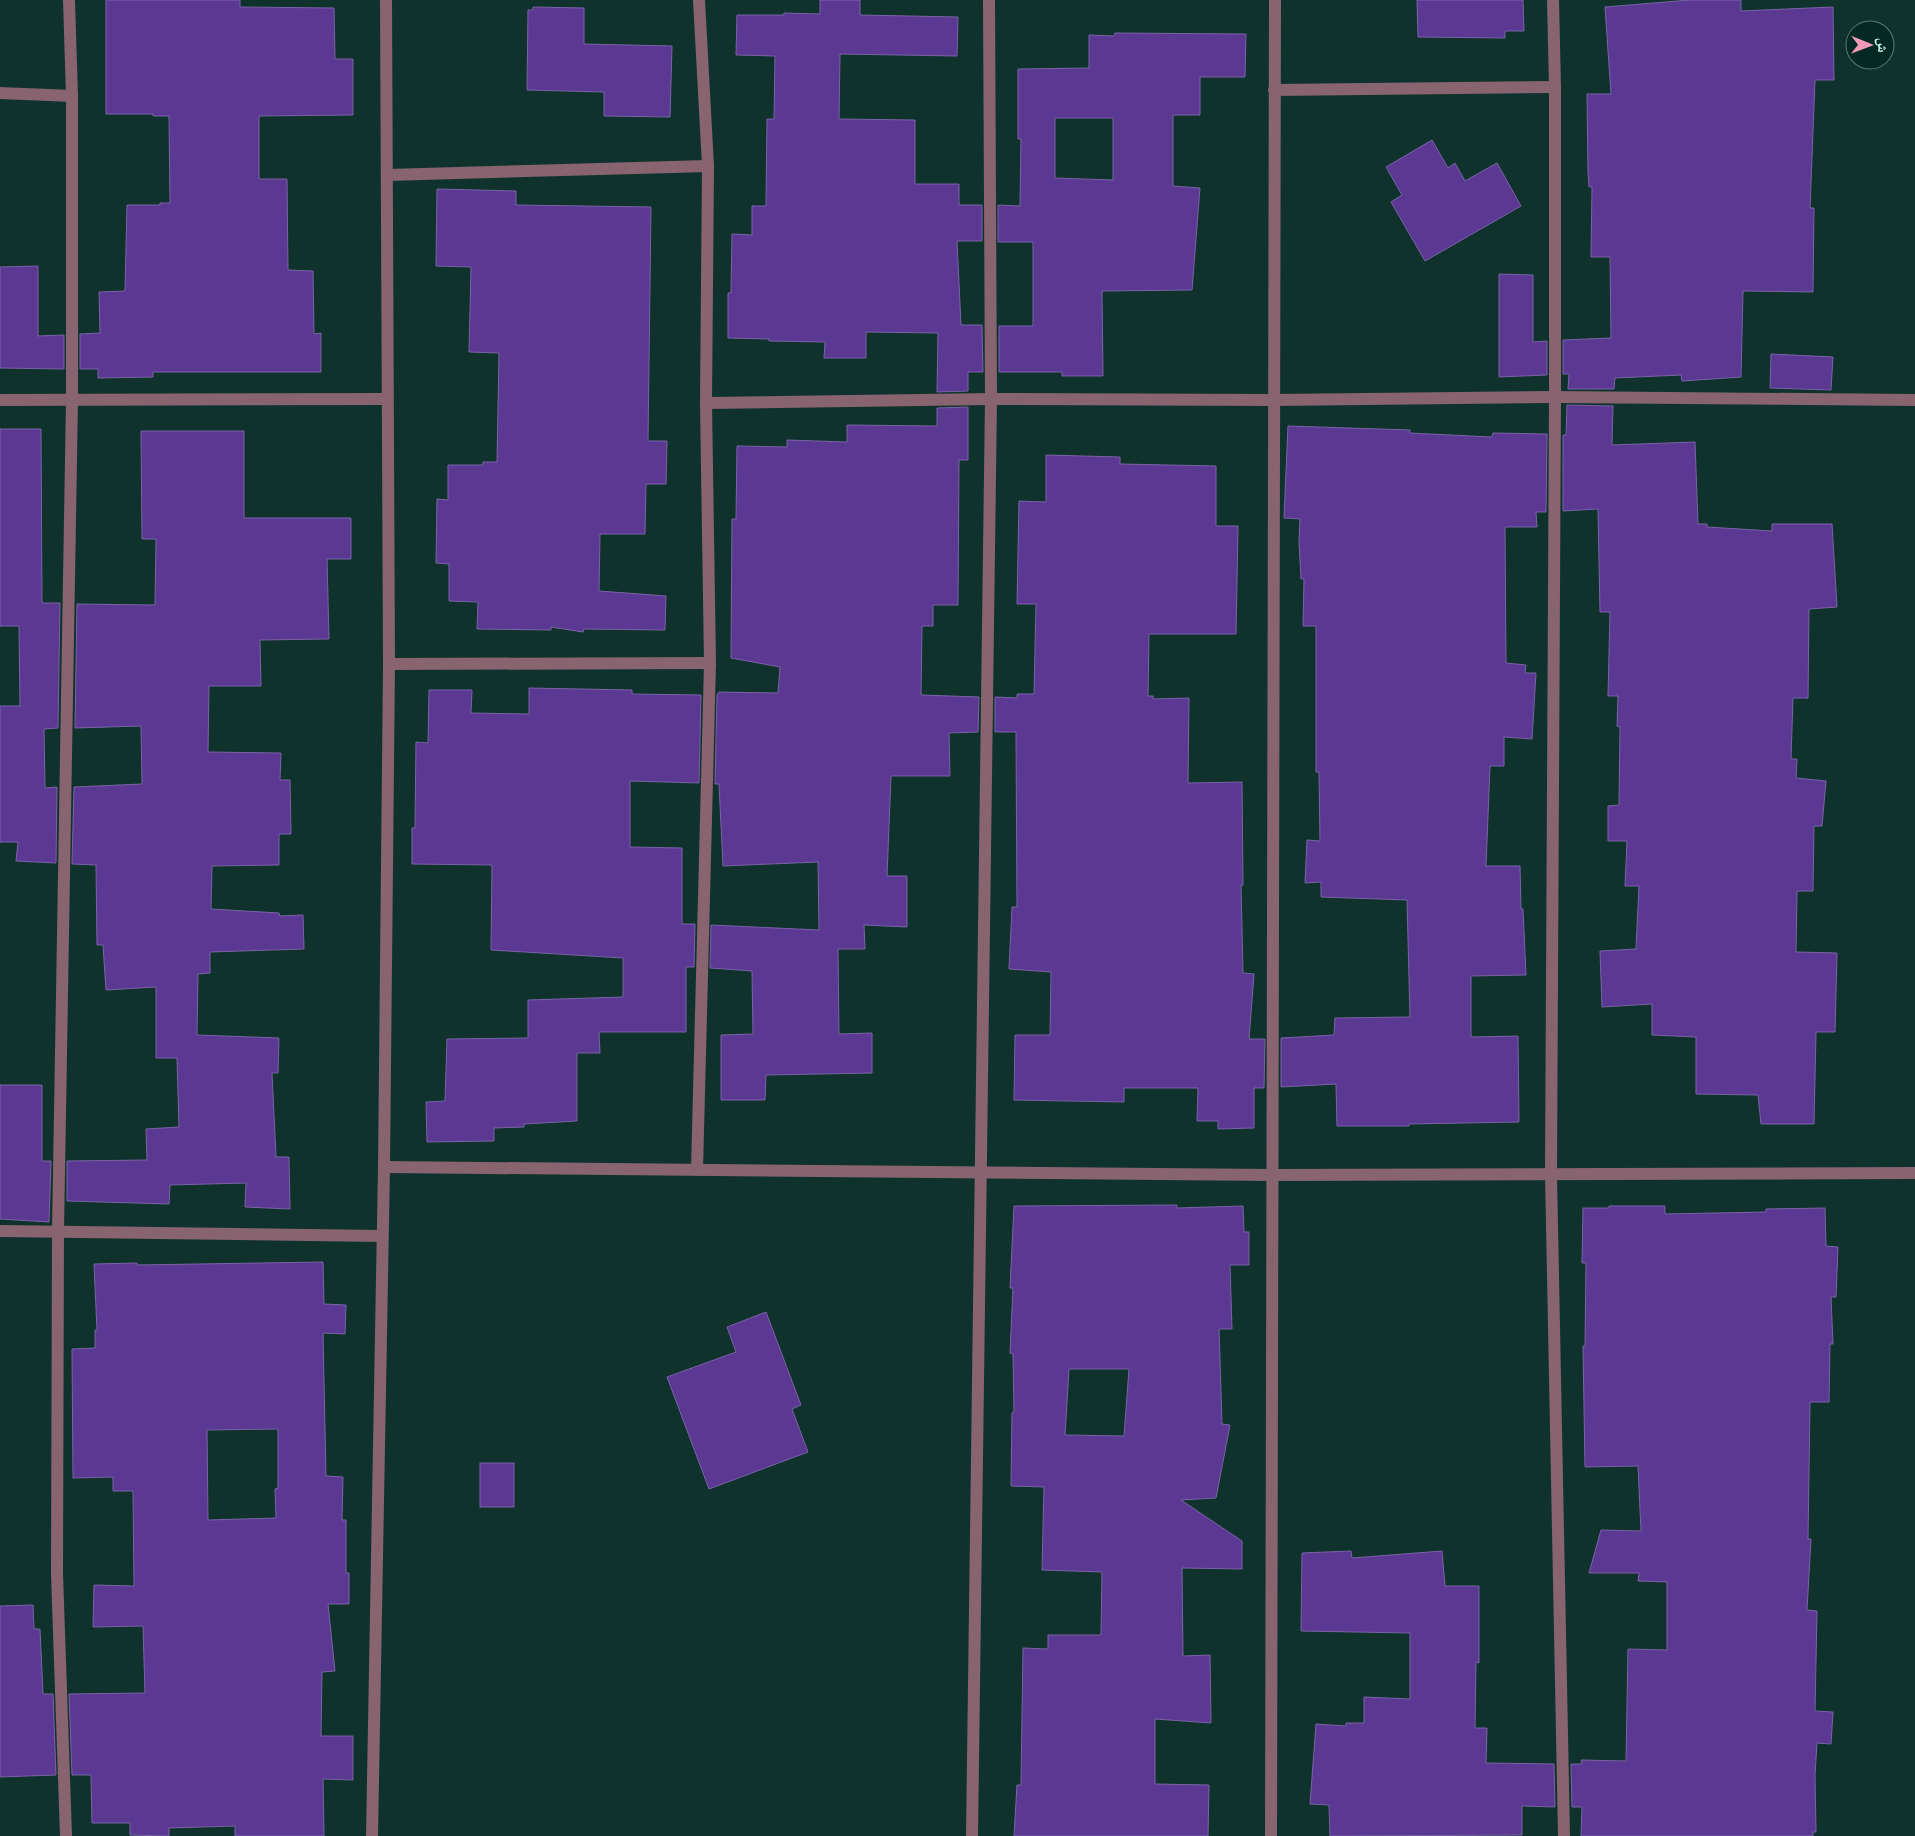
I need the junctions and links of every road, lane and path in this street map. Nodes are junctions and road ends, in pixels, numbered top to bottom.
1 (70, 0) edge
2 (386, 0) edge
3 (698, 0) edge
4 (989, 0) edge
5 (1275, 0) edge
6 (1553, 0) edge
7 (1555, 87) junction
8 (1274, 90) junction
9 (0, 93) edge
10 (72, 96) junction
11 (708, 166) junction
12 (387, 175) junction
13 (1555, 397) junction
14 (387, 399) junction
15 (991, 399) junction
16 (0, 400) edge
17 (72, 400) junction
18 (1273, 400) junction
19 (1915, 400) edge
20 (706, 403) junction
21 (710, 663) junction
22 (388, 664) junction
23 (384, 1167) junction
24 (697, 1170) junction
25 (980, 1172) junction
26 (1915, 1173) edge
27 (1551, 1174) junction
28 (1272, 1175) junction
29 (0, 1231) edge
30 (58, 1231) junction
31 (382, 1236) junction
32 (66, 1836) edge
33 (372, 1836) edge
34 (972, 1836) edge
35 (1271, 1836) edge
36 (1564, 1836) edge

1 - 10 street
2 - 12 street
3 - 11 street
4 - 15 street
5 - 8 street
6 - 7 street
7 - 8 street
7 - 13 street
8 - 18 street
9 - 10 street
10 - 17 street
11 - 12 street
11 - 20 street
12 - 14 street
13 - 18 street
13 - 19 street
13 - 27 street
14 - 17 street
14 - 22 street
15 - 18 street
15 - 20 street
15 - 25 street
16 - 17 street
17 - 30 street
18 - 28 street
20 - 21 street
21 - 22 street
21 - 24 street
22 - 23 street
23 - 24 street
23 - 31 street
24 - 25 street
25 - 28 street
25 - 34 street
26 - 27 street
27 - 28 street
27 - 36 street
28 - 35 street
29 - 30 street
30 - 31 street
30 - 32 street
31 - 33 street

